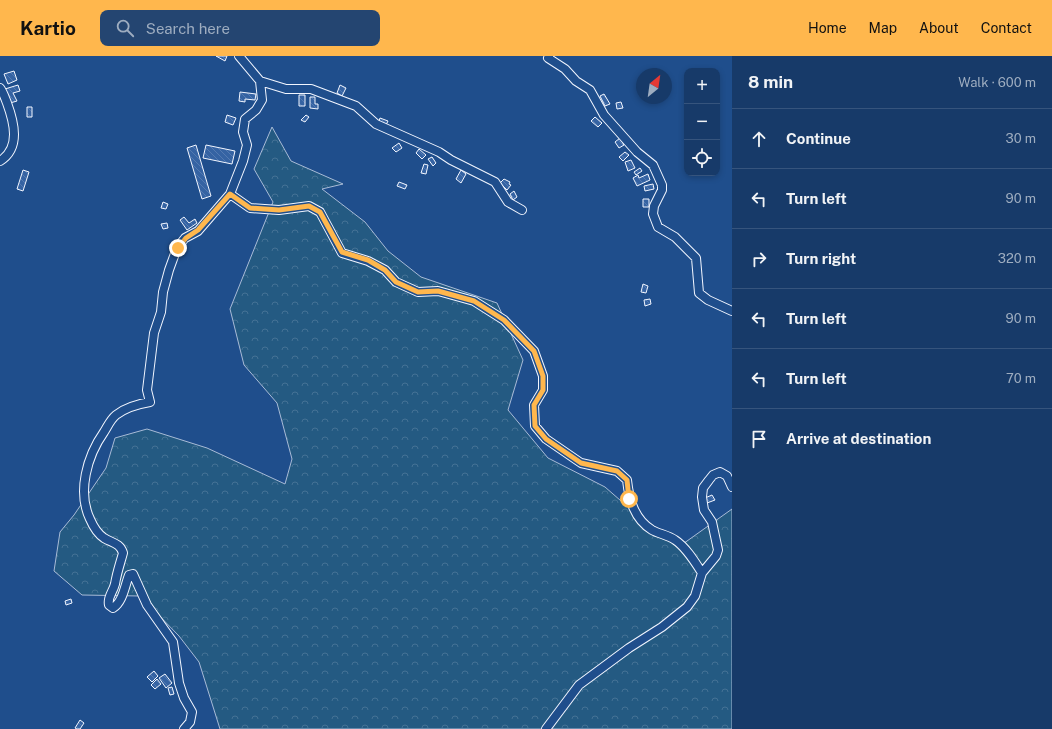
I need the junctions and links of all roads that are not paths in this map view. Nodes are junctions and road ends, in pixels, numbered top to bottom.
1 (239, 56) edge
2 (549, 56) edge
3 (260, 81) junction
4 (0, 88) edge
5 (0, 161) edge
6 (230, 194) junction
7 (522, 210) dead end
8 (732, 311) edge
9 (732, 487) edge
10 (702, 573) junction
11 (184, 729) edge
12 (546, 729) edge

1 - 3 street
2 - 8 street
3 - 6 street
3 - 7 street
4 - 5 street
6 - 10 street
6 - 11 street
9 - 10 street
10 - 12 street

